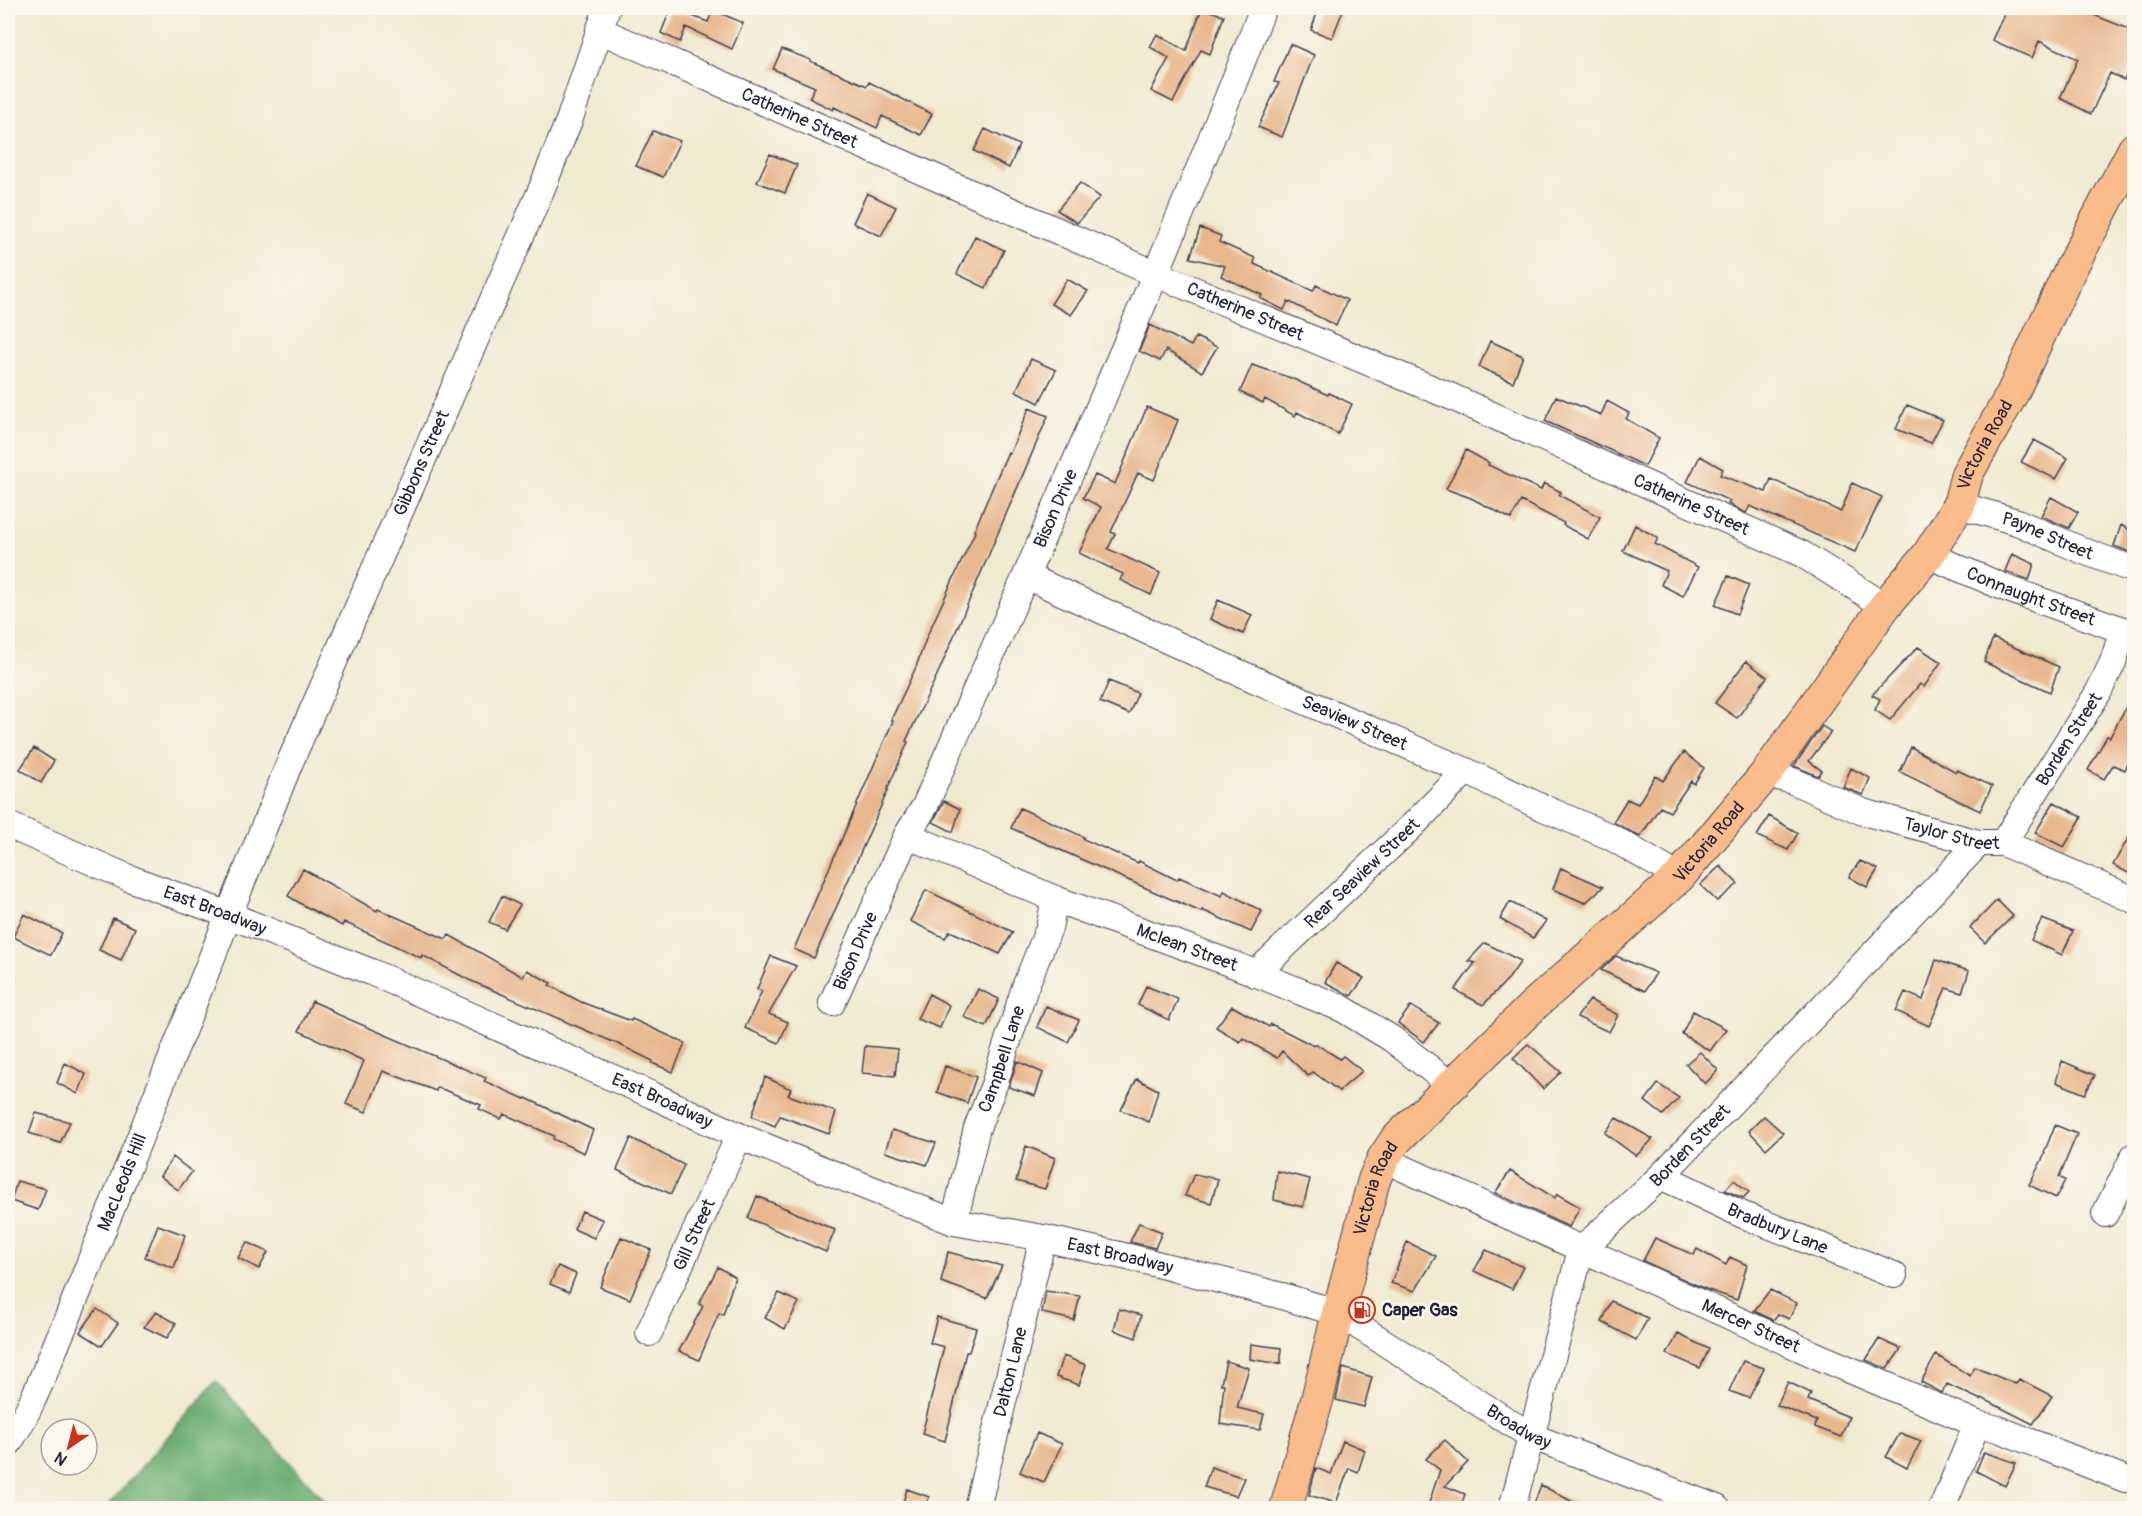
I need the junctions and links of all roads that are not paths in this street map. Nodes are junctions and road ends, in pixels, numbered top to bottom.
1 (1263, 8) edge
2 (603, 19) edge
3 (2131, 166) edge
4 (1156, 274) junction
5 (1959, 505) junction
6 (1928, 555) junction
7 (2134, 570) edge
8 (1026, 576) junction
9 (1885, 606) junction
10 (2129, 632) edge
11 (1466, 771) junction
12 (1766, 774) junction
13 (8, 825) edge
14 (908, 835) junction
15 (1991, 843) junction
16 (1679, 877) junction
17 (1055, 898) junction
18 (2134, 900) edge
19 (229, 915) junction
20 (1255, 975) junction
21 (832, 1003) dead end
22 (1451, 1085) junction
23 (739, 1136) junction
24 (2134, 1156) edge
25 (1383, 1159) junction
26 (1662, 1176) junction
27 (2105, 1214) dead end
28 (954, 1222) junction
29 (1043, 1238) junction
30 (1581, 1250) junction
31 (1894, 1275) dead end
32 (1338, 1313) junction
33 (649, 1333) dead end
34 (1977, 1424) junction
35 (1531, 1436) junction
36 (8, 1444) edge
37 (2125, 1479) dead end
38 (977, 1509) edge
39 (1286, 1509) edge
40 (1512, 1509) edge
41 (1717, 1509) edge
42 (1942, 1509) edge

1 - 4 street, Bison Drive
2 - 4 street, Catherine Street
2 - 19 street, Gibbons Street
3 - 5 main road, Victoria Road
4 - 8 street, Bison Drive
4 - 9 street, Catherine Street
5 - 6 main road, Victoria Road
5 - 7 street, Payne Street
6 - 9 main road, Victoria Road
6 - 10 street, Connaught Street
8 - 11 street, Seaview Street
8 - 14 street, Bison Drive
9 - 12 main road, Victoria Road
10 - 15 street, Borden Street
11 - 16 street, Seaview Street
11 - 20 street, Rear Seaview Street
12 - 15 street, Taylor Street
12 - 16 main road, Victoria Road
13 - 19 street, East Broadway
14 - 17 street, Mclean Street
14 - 21 street, Bison Drive
15 - 18 street, Taylor Street
15 - 26 street, Borden Street
16 - 22 main road, Victoria Road
17 - 20 street, Mclean Street
17 - 28 street, Campbell Lane
19 - 23 street, East Broadway
19 - 36 street, MacLeods Hill
20 - 22 street, Mclean Street
22 - 25 main road, Victoria Road
23 - 28 street, East Broadway
23 - 33 street, Gill Street
24 - 27 street
25 - 30 street, Mercer Street
25 - 32 main road, Victoria Road
26 - 30 street, Borden Street
26 - 31 street, Bradbury Lane
28 - 29 street, East Broadway
29 - 32 street, East Broadway
29 - 38 street, Dalton Lane
30 - 34 street, Mercer Street
30 - 35 street
32 - 35 street, Broadway
32 - 39 main road, Victoria Road
34 - 37 street, Mercer Street
34 - 42 street
35 - 40 street
35 - 41 street, Broadway

